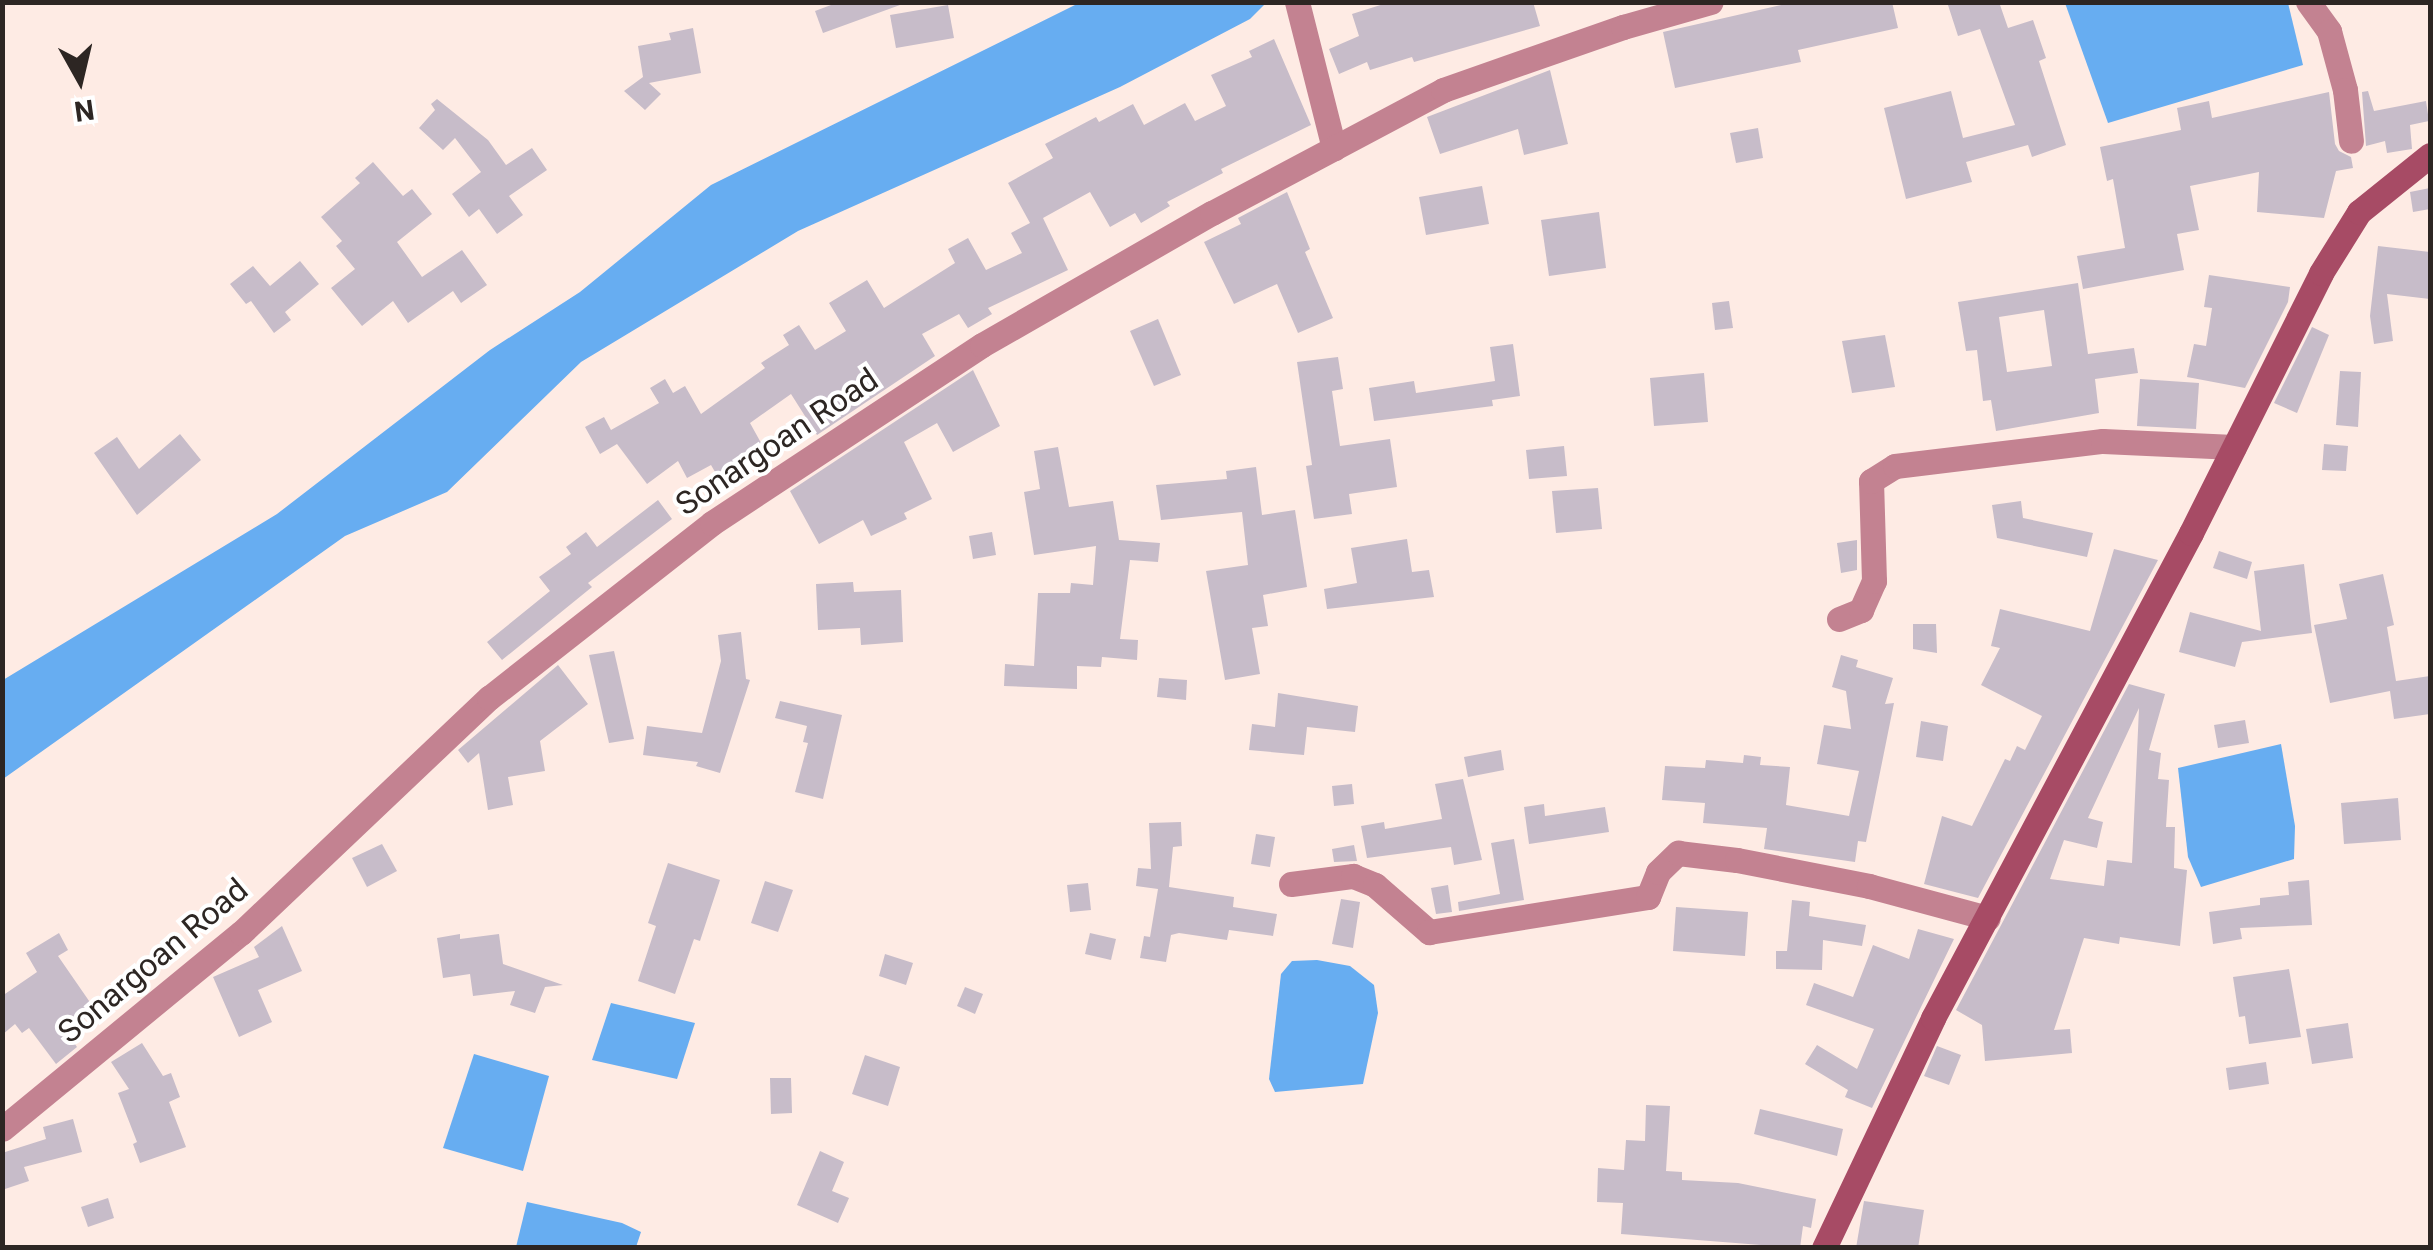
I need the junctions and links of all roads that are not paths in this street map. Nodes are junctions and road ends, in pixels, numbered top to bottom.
1 (1297, 2) edge
2 (1711, 2) edge
3 (2308, 2) edge
4 (2351, 141) dead end
5 (1334, 148) junction
6 (2430, 154) edge
7 (2234, 447) junction
8 (1838, 619) dead end
9 (1291, 884) dead end
10 (1988, 918) junction
11 (2, 1129) edge
12 (1824, 1248) edge

1 - 5 street
2 - 5 street, Sonargoan Road
3 - 4 street
5 - 11 street, Sonargoan Road
6 - 7 main road
7 - 8 street
7 - 10 main road
9 - 10 street
10 - 12 main road

